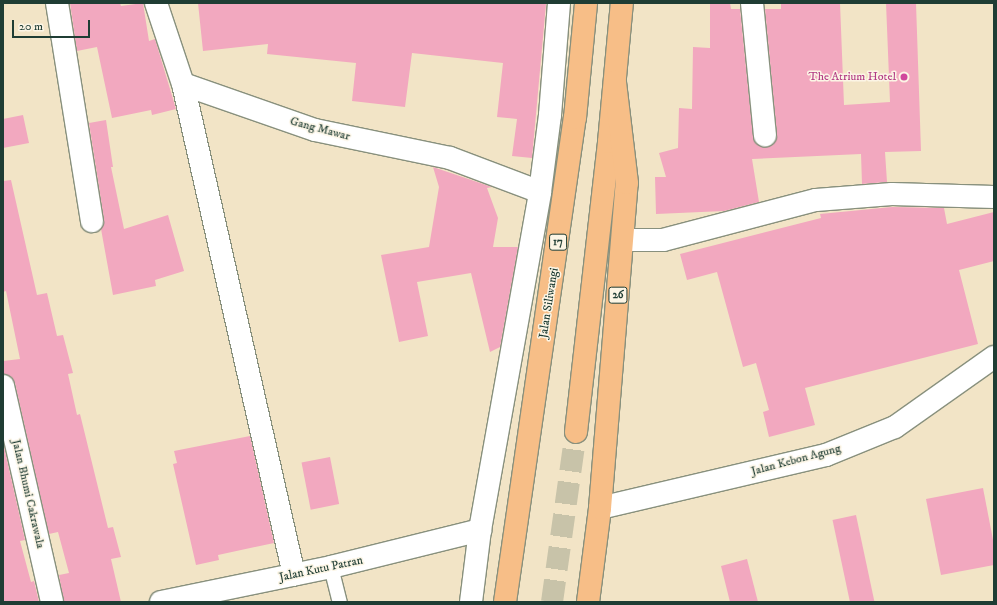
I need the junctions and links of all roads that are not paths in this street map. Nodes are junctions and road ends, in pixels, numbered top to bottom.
1 (57, 3) edge
2 (156, 3) edge
3 (559, 3) edge
4 (586, 3) edge
5 (622, 3) edge
6 (752, 3) edge
7 (615, 82) junction
8 (183, 84) junction
9 (766, 135) dead end
10 (540, 192) junction
11 (994, 197) edge
12 (92, 221) dead end
13 (623, 240) junction
14 (994, 357) edge
15 (3, 386) edge
16 (576, 432) tunnel mouth
17 (600, 508) junction
18 (480, 530) junction
19 (331, 567) junction
20 (294, 575) junction
21 (52, 602) edge
22 (161, 602) edge
23 (340, 602) edge
24 (471, 602) edge
25 (505, 602) edge
26 (588, 602) edge

1 - 12 street
2 - 8 street
3 - 10 street
4 - 25 highway, Jalan Siliwangi / 17
5 - 7 highway, 26
6 - 9 street
7 - 13 highway, 26
7 - 16 highway
8 - 10 street, Gang Mawar
8 - 20 street
10 - 18 street
11 - 13 street
13 - 17 highway, 26
14 - 17 street, Jalan Kebon Agung
15 - 21 street, Jalan Bhumi Cakrawala
17 - 26 highway, 26
18 - 19 street, Jalan Kutu Patran
18 - 24 street
19 - 20 street, Jalan Kutu Patran
19 - 23 lane
20 - 22 street, Jalan Kutu Patran

